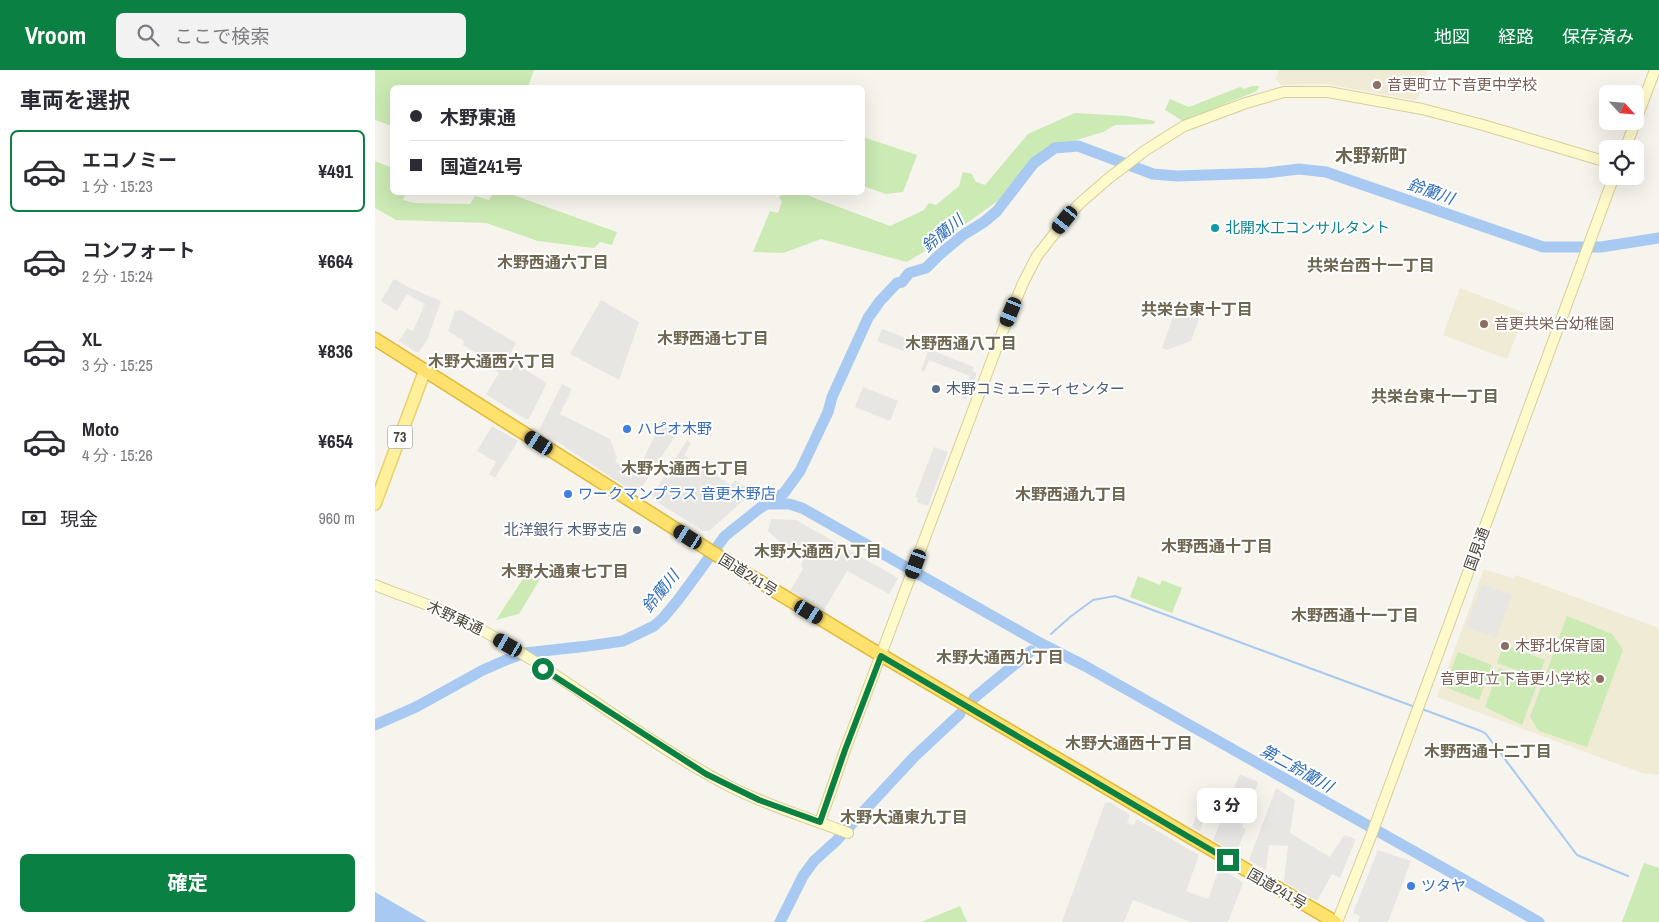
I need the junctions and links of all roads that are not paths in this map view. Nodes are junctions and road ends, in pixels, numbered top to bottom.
1 (1655, 70) edge
2 (1628, 140) edge
3 (1599, 160) edge
4 (1612, 185) edge
5 (375, 339) edge
6 (425, 370) junction
7 (375, 504) edge
8 (375, 586) edge
9 (881, 656) junction
10 (820, 822) junction
11 (844, 831) dead end
12 (1336, 922) edge

1 - 2 street
3 - 9 street
4 - 12 street, 国見通
5 - 6 highway, 国道241号
6 - 7 main road, 73
6 - 9 highway, 国道241号
8 - 10 street, 木野東通
9 - 10 street
9 - 12 highway, 国道241号
10 - 11 street, 木野東通

